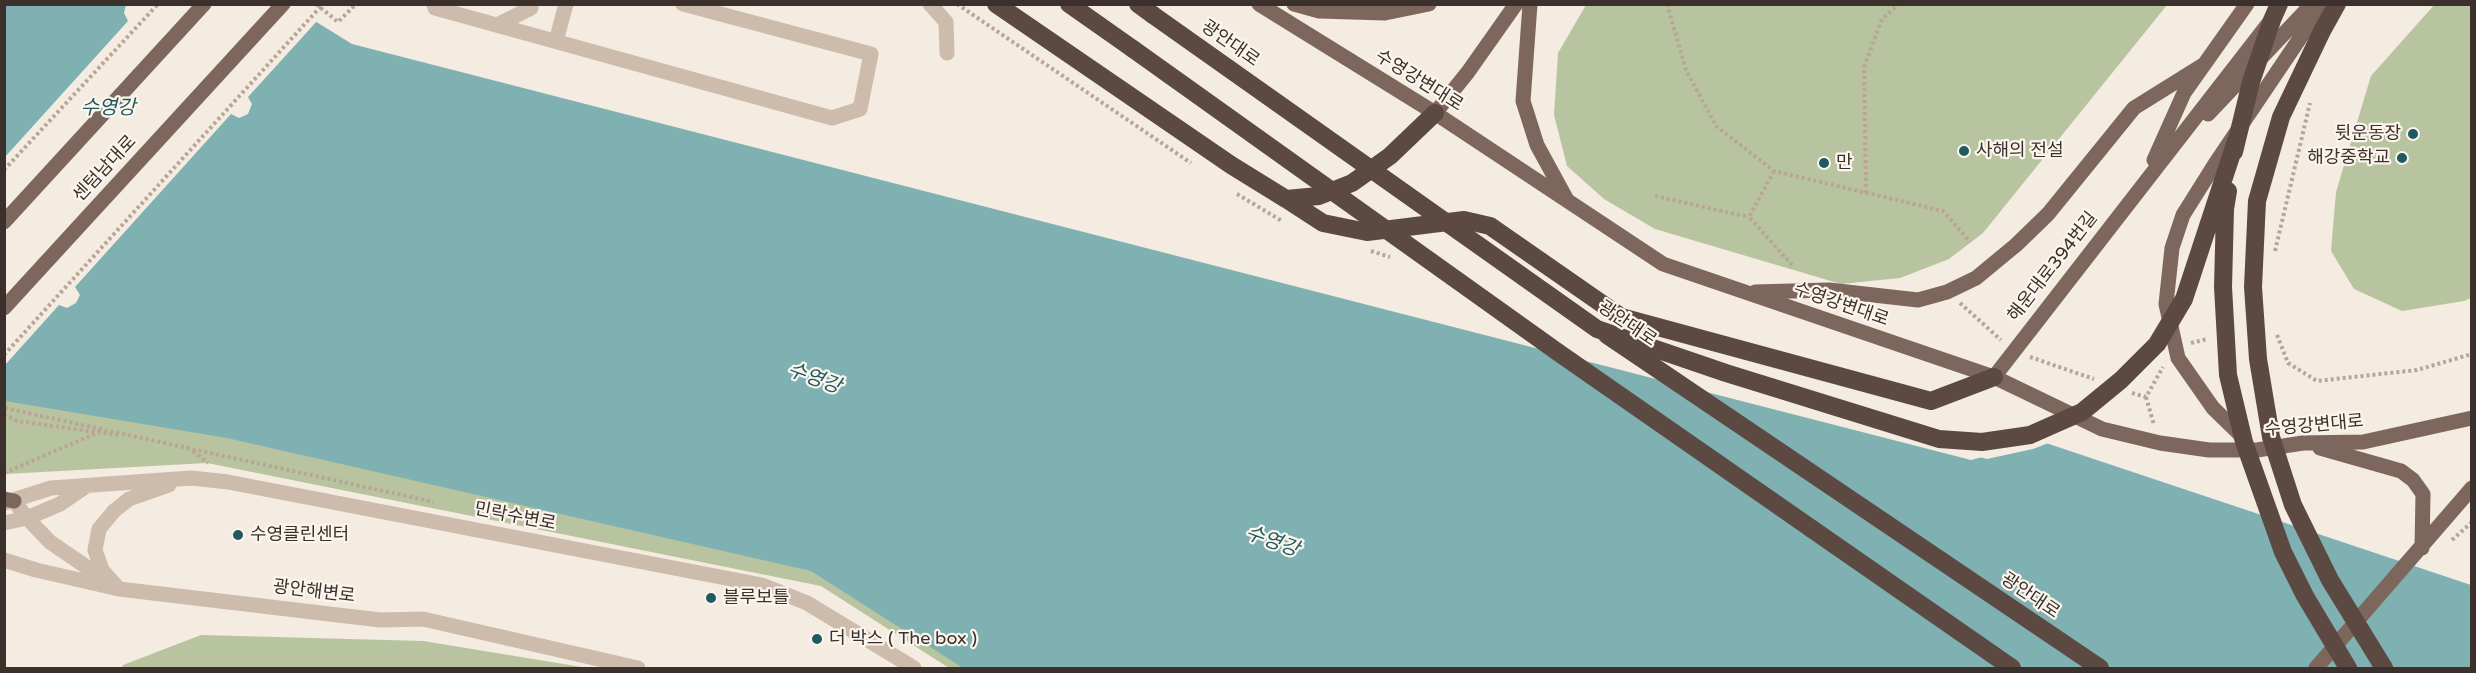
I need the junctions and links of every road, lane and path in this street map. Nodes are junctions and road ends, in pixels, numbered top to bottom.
1 (158, 4) edge
2 (204, 4) edge
3 (283, 4) edge
4 (316, 4) edge
5 (323, 4) edge
6 (357, 4) edge
7 (434, 4) edge
8 (529, 4) edge
9 (566, 4) edge
10 (683, 4) edge
11 (930, 4) edge
12 (996, 4) edge
13 (1069, 4) edge
14 (1259, 4) edge
15 (1294, 4) edge
16 (1429, 4) edge
17 (1516, 4) edge
18 (1530, 4) edge
19 (1667, 4) edge
20 (1899, 4) edge
21 (2247, 4) edge
22 (2281, 4) edge
23 (2312, 4) edge
24 (2324, 4) edge
25 (2337, 4) edge
26 (1145, 10) edge
27 (497, 25) junction
28 (556, 41) junction
29 (947, 53) dead end
30 (2203, 65) junction
31 (2310, 102) dead end
32 (1435, 113) junction
33 (2236, 141) junction
34 (4, 170) edge
35 (1774, 171) junction
36 (2145, 182) junction
37 (1866, 193) junction
38 (1655, 196) dead end
39 (1286, 199) junction
40 (1568, 203) junction
41 (1749, 217) junction
42 (4, 222) edge
43 (1970, 242) dead end
44 (2274, 257) dead end
45 (1792, 265) dead end
46 (1744, 292) junction
47 (1947, 292) junction
48 (4, 308) edge
49 (2273, 327) dead end
50 (1597, 329) junction
51 (2208, 339) dead end
52 (2187, 343) dead end
53 (2013, 351) junction
54 (2472, 354) edge
55 (4, 355) edge
56 (2164, 366) dead end
57 (1994, 377) junction
58 (2102, 382) dead end
59 (2124, 390) dead end
60 (2146, 398) junction
61 (4, 414) edge
62 (2472, 418) edge
63 (100, 432) junction
64 (2160, 443) junction
65 (2303, 443) junction
66 (2257, 450) junction
67 (4, 473) edge
68 (191, 478) junction
69 (228, 482) junction
70 (88, 486) junction
71 (2472, 488) edge
72 (8, 501) edge
73 (27, 518) junction
74 (4, 523) edge
75 (2422, 548) junction
76 (4, 560) edge
77 (119, 589) junction
78 (638, 669) edge
79 (914, 669) edge
80 (2012, 669) edge
81 (2100, 669) edge
82 (2316, 669) edge
83 (2348, 669) edge
84 (2384, 669) edge

1 - 34 path
2 - 42 main road, 센텀남대로
3 - 48 main road, 센텀남대로
4 - 6 path
5 - 55 path, bridge
7 - 27 street
8 - 27 street
9 - 28 street
10 - 28 street
11 - 29 street
12 - 39 highway
13 - 80 highway, bridge
14 - 32 main road, 수영강변대로
15 - 16 main road
17 - 32 main road
18 - 40 main road
19 - 35 path
20 - 37 path
21 - 30 main road, 해운대로394번길
22 - 33 highway, bridge
22 - 36 main road, 해운대로394번길
23 - 36 main road, 해운대로394번길
24 - 66 main road
25 - 84 highway, bridge
26 - 50 highway, 광안대로, bridge
27 - 28 street
30 - 36 main road, 해운대로394번길
30 - 47 main road
31 - 44 path
32 - 39 highway
32 - 40 main road, 수영강변대로
33 - 50 highway, bridge
33 - 83 highway, bridge
35 - 37 path
35 - 41 path
36 - 53 main road, 해운대로394번길
37 - 43 path
38 - 41 path
39 - 57 highway
40 - 46 main road, 수영강변대로
41 - 45 path
46 - 47 main road
46 - 57 main road, 수영강변대로
47 - 53 path
49 - 54 path
50 - 81 highway, 광안대로, bridge
51 - 52 path
53 - 57 main road, 해운대로394번길
53 - 58 path
56 - 60 path
57 - 64 main road, 수영강변대로
59 - 60 path
60 - 64 path
61 - 63 path
62 - 65 main road, 수영강변대로
63 - 67 path
63 - 69 path
64 - 66 main road, 수영강변대로
65 - 66 main road, 수영강변대로
65 - 75 main road
68 - 69 street, 민락수변로
68 - 70 street, 민락수변로
68 - 77 street
69 - 79 street, 민락수변로
70 - 72 street, 민락수변로
70 - 73 street, 민락수변로
71 - 75 main road
72 - 73 street, 광안해변로
73 - 74 street, 민락수변로
73 - 77 street, 광안해변로
75 - 82 main road, bridge
76 - 77 street
77 - 78 street, 광안해변로

